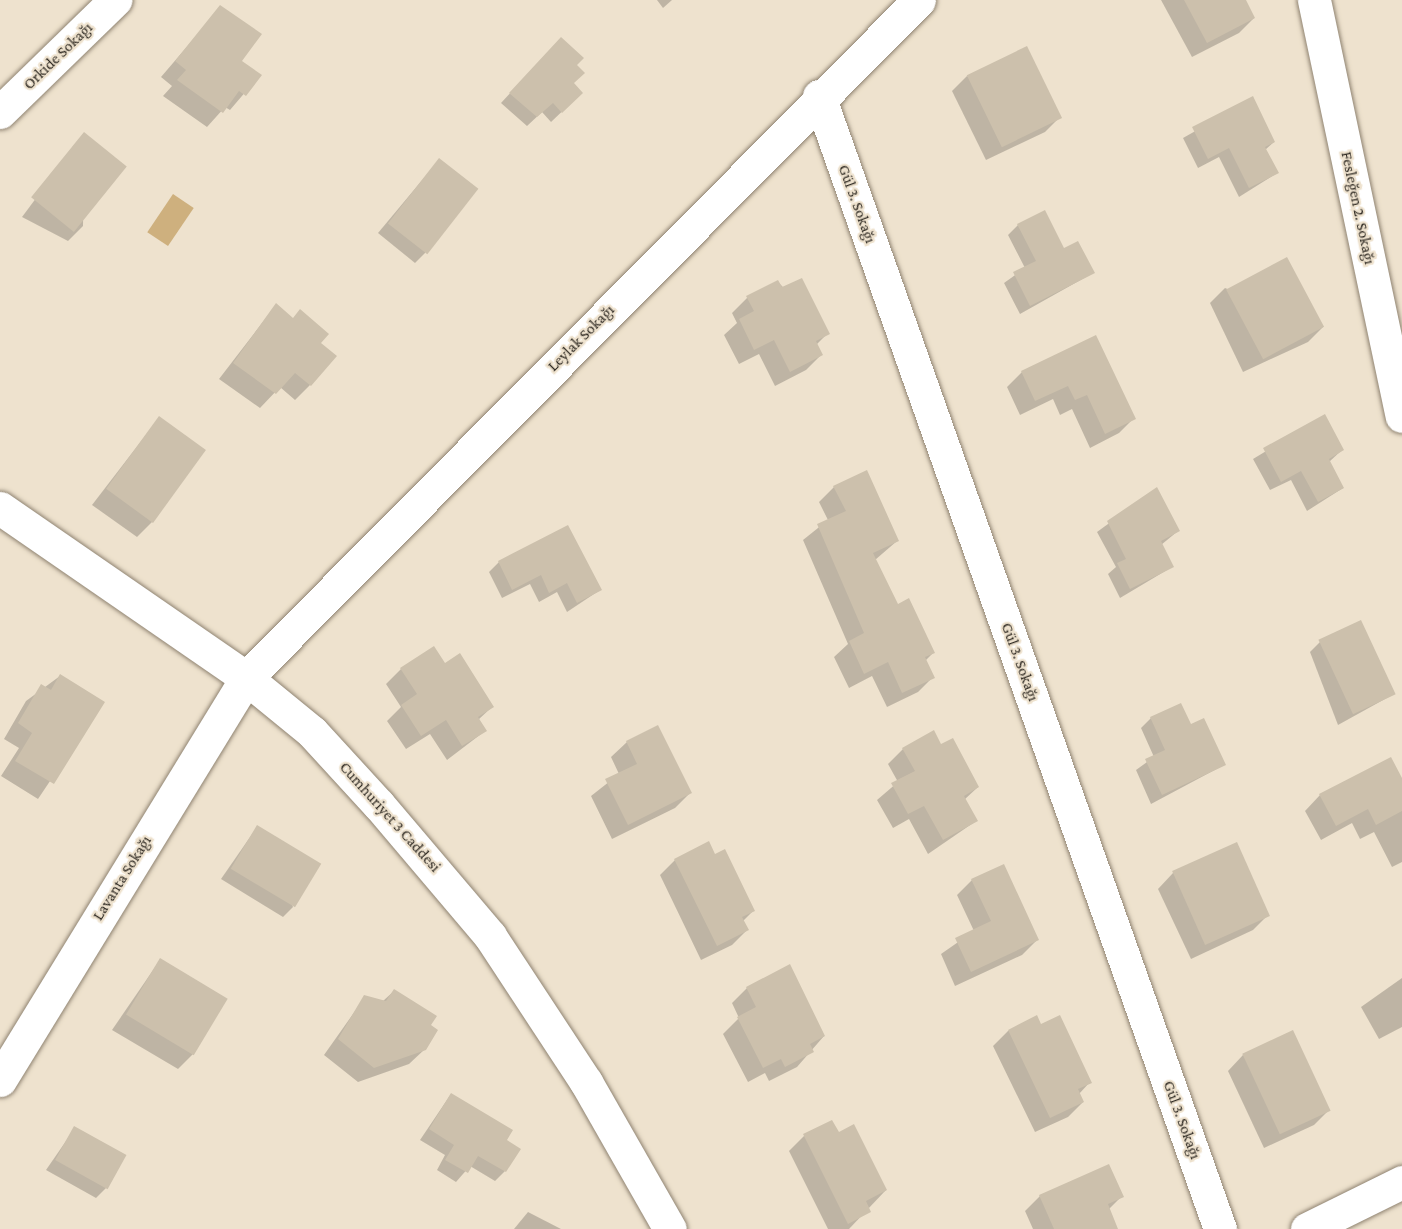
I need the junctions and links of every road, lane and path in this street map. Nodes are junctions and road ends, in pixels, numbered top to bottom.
1 (115, 0) edge
2 (919, 0) edge
3 (1314, 0) edge
4 (819, 96) junction
5 (0, 112) edge
6 (1402, 417) edge
7 (0, 508) edge
8 (246, 678) junction
9 (0, 1080) edge
10 (1402, 1182) edge
11 (670, 1229) edge
12 (1220, 1229) edge
13 (1307, 1229) edge

1 - 5 street, Orkide Sokağı
2 - 4 street, Leylak Sokağı
3 - 6 street, Fesleğen 2. Sokağı
4 - 8 street, Leylak Sokağı
4 - 12 street, Gül 3. Sokağı
7 - 8 street, Cumhuriyet 3 Caddesi
8 - 9 street, Lavanta Sokağı
8 - 11 street, Cumhuriyet 3 Caddesi
10 - 13 street

